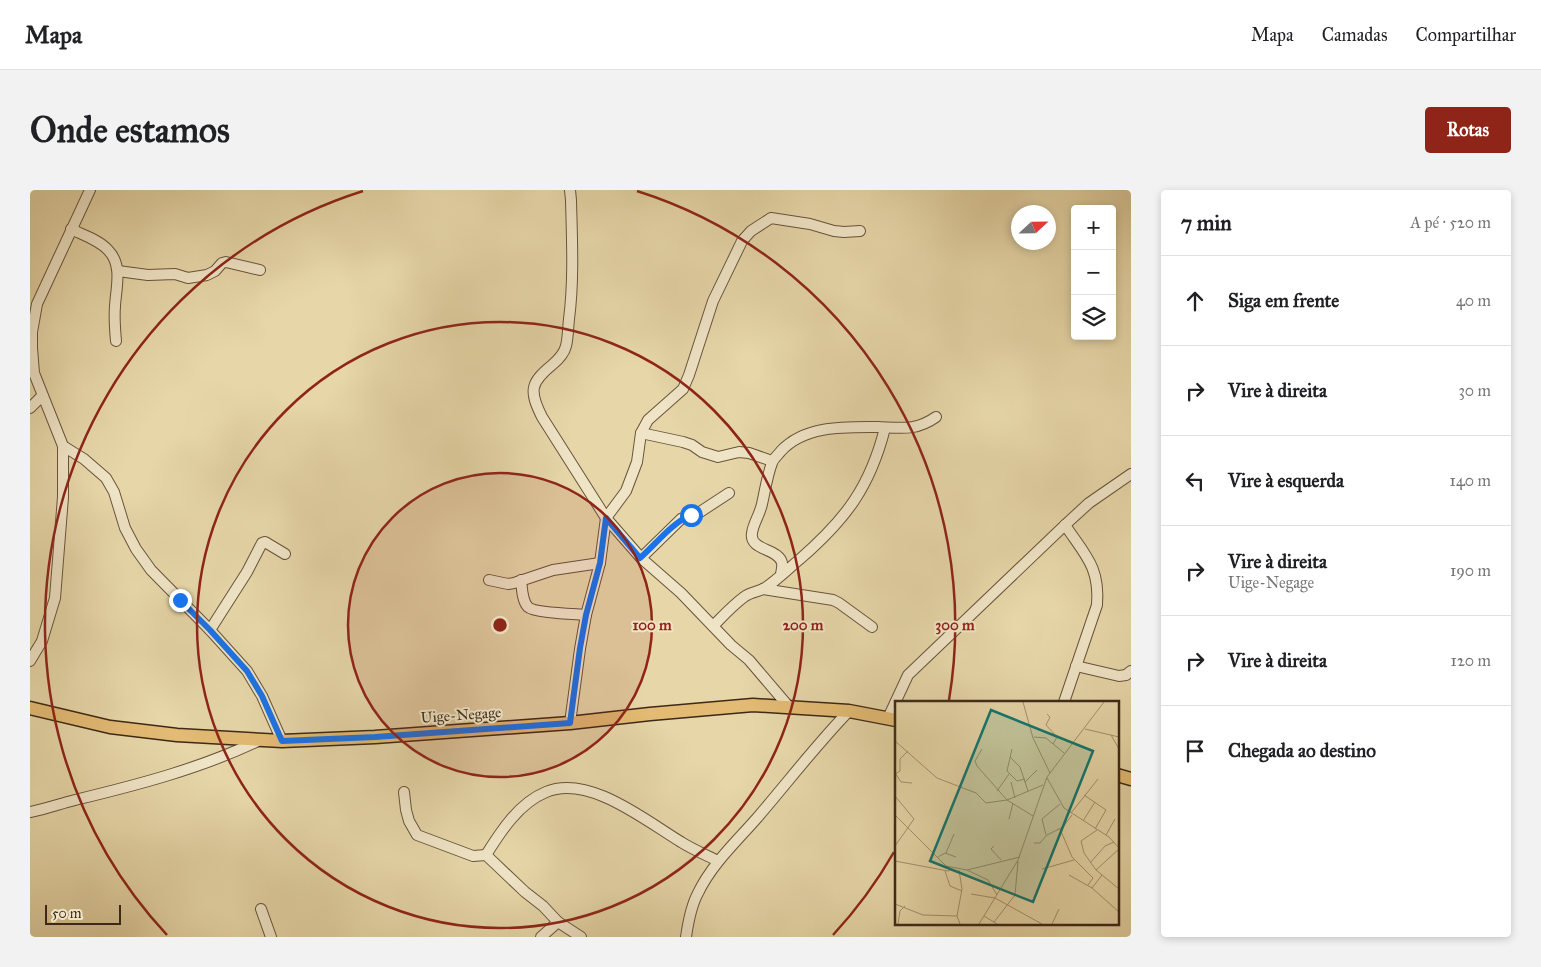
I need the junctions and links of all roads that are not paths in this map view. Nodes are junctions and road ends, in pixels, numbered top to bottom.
1 (90, 190) edge
2 (570, 190) edge
3 (71, 229) junction
4 (860, 231) dead end
5 (260, 270) dead end
6 (118, 271) junction
7 (116, 341) dead end
8 (31, 348) edge
9 (42, 396) junction
10 (30, 408) edge
11 (936, 417) dead end
12 (885, 428) junction
13 (641, 433) junction
14 (63, 446) junction
15 (772, 461) junction
16 (1131, 474) edge
17 (729, 493) dead end
18 (606, 518) junction
19 (1065, 525) junction
20 (285, 554) dead end
21 (640, 558) junction
22 (600, 563) junction
23 (781, 575) junction
24 (489, 580) dead end
25 (521, 580) junction
26 (763, 589) junction
27 (586, 615) junction
28 (713, 626) junction
29 (872, 627) dead end
30 (210, 630) junction
31 (30, 661) edge
32 (1076, 666) junction
33 (1131, 671) edge
34 (899, 701) edge
35 (1064, 701) edge
36 (789, 707) junction
37 (30, 708) edge
38 (849, 711) junction
39 (892, 719) edge
40 (570, 723) junction
41 (258, 741) junction
42 (282, 741) junction
43 (1118, 775) edge
44 (1131, 779) edge
45 (404, 792) dead end
46 (30, 812) edge
47 (486, 855) junction
48 (718, 861) junction
49 (261, 910) dead end
50 (558, 922) junction
51 (271, 937) edge
52 (541, 937) edge
53 (581, 937) edge
54 (686, 937) edge

1 - 3 street
2 - 18 street
3 - 6 street
3 - 8 street
4 - 13 street
5 - 6 street
6 - 7 street
8 - 9 street
9 - 10 street
9 - 14 street
11 - 12 street
12 - 15 street
12 - 23 street
13 - 15 street
13 - 18 street
14 - 30 street
14 - 31 street
15 - 23 street
16 - 19 street
17 - 21 street
18 - 21 street
18 - 22 street
19 - 32 street
19 - 34 street
20 - 30 street
21 - 28 street
22 - 25 street
22 - 27 street
23 - 26 street
24 - 25 street
25 - 27 street
26 - 28 street
26 - 29 street
27 - 40 street
28 - 36 street
30 - 42 street
32 - 33 street
32 - 35 street
36 - 38 main road, Uige-Negage
36 - 40 main road, Uige-Negage
37 - 41 main road, Uige-Negage
38 - 39 main road, Uige-Negage
38 - 48 street
40 - 42 main road, Uige-Negage
41 - 42 main road, Uige-Negage
41 - 46 street
43 - 44 main road
45 - 47 street
47 - 48 street
47 - 50 street
48 - 54 street
49 - 51 street
50 - 52 street
50 - 53 street

